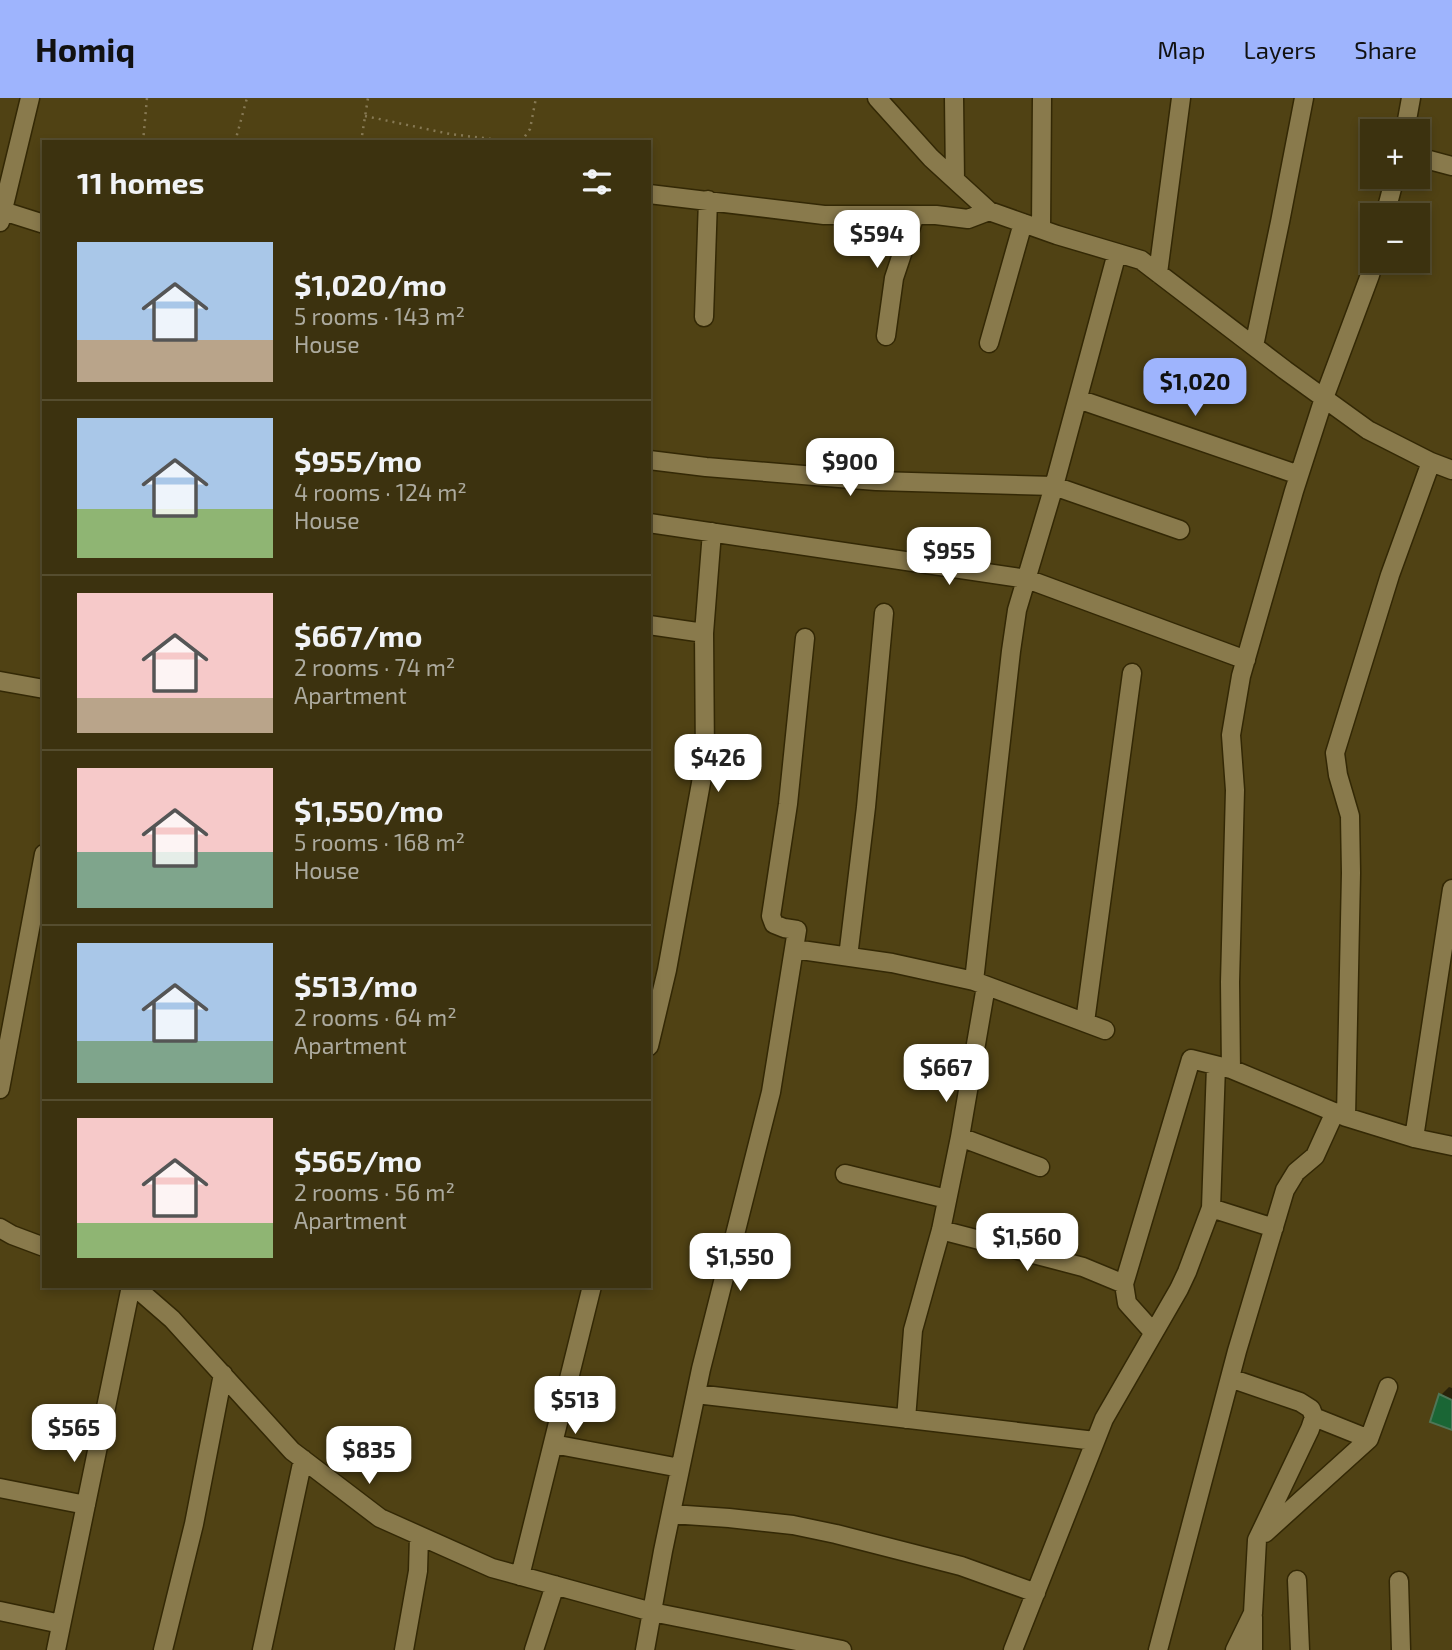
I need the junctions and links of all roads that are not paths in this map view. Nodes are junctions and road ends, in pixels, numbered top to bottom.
1 (30, 98) edge
2 (877, 98) edge
3 (954, 98) edge
4 (1042, 98) edge
5 (1181, 98) edge
6 (1304, 98) edge
7 (1412, 98) edge
8 (1408, 119) edge
9 (1430, 160) edge
10 (1452, 166) edge
11 (955, 180) junction
12 (651, 194) edge
13 (708, 200) junction
14 (989, 211) junction
15 (915, 215) junction
16 (1, 217) edge
17 (42, 224) edge
18 (1032, 226) junction
19 (1117, 253) junction
20 (1157, 273) junction
21 (1371, 273) edge
22 (704, 317) dead end
23 (886, 336) dead end
24 (989, 343) dead end
25 (1254, 346) junction
26 (1078, 398) junction
27 (1324, 398) junction
28 (651, 460) edge
29 (1431, 462) junction
30 (1452, 470) edge
31 (1300, 475) junction
32 (1054, 486) junction
33 (651, 523) edge
34 (1180, 530) dead end
35 (712, 532) junction
36 (1027, 579) junction
37 (884, 613) dead end
38 (651, 625) edge
39 (704, 633) junction
40 (805, 638) dead end
41 (1246, 660) junction
42 (1132, 673) dead end
43 (0, 681) edge
44 (42, 689) edge
45 (42, 865) edge
46 (1452, 889) edge
47 (794, 949) junction
48 (848, 957) junction
49 (980, 983) junction
50 (1085, 1022) junction
51 (1105, 1030) dead end
52 (651, 1038) edge
53 (1224, 1068) junction
54 (0, 1089) edge
55 (1341, 1114) junction
56 (960, 1137) junction
57 (1414, 1138) junction
58 (1452, 1146) edge
59 (1040, 1167) dead end
60 (845, 1174) dead end
61 (947, 1199) junction
62 (1211, 1208) junction
63 (0, 1228) edge
64 (1274, 1228) junction
65 (941, 1230) junction
66 (42, 1246) edge
67 (1124, 1284) junction
68 (132, 1288) edge
69 (134, 1288) edge
70 (592, 1288) edge
71 (1153, 1332) junction
72 (223, 1374) junction
73 (1230, 1378) junction
74 (1388, 1387) dead end
75 (696, 1394) junction
76 (1314, 1417) junction
77 (906, 1419) junction
78 (1369, 1438) junction
79 (1095, 1441) junction
80 (553, 1444) junction
81 (303, 1460) junction
82 (680, 1468) junction
83 (0, 1488) edge
84 (86, 1505) junction
85 (671, 1514) junction
86 (419, 1536) junction
87 (1257, 1541) junction
88 (520, 1576) junction
89 (1297, 1580) dead end
90 (1399, 1581) dead end
91 (555, 1585) junction
92 (1035, 1593) junction
93 (0, 1611) edge
94 (652, 1612) junction
95 (1253, 1613) junction
96 (61, 1624) junction
97 (798, 1645) edge
98 (56, 1650) edge
99 (163, 1650) edge
100 (262, 1650) edge
101 (404, 1650) edge
102 (534, 1650) edge
103 (645, 1650) edge
104 (842, 1650) edge
105 (1013, 1650) edge
106 (1158, 1650) edge
107 (1235, 1650) edge
108 (1253, 1650) edge
109 (1300, 1650) edge
110 (1401, 1650) edge

1 - 16 street
2 - 11 street
3 - 11 street
4 - 18 street
5 - 20 street
6 - 25 street
7 - 8 street
9 - 10 street
11 - 14 street
12 - 13 street
13 - 15 street
13 - 22 street
14 - 15 street
14 - 18 street
15 - 23 street
16 - 17 street
18 - 19 street
18 - 24 street
19 - 20 street
19 - 26 street
20 - 25 street
21 - 27 street
25 - 27 street
26 - 31 street
26 - 32 street
27 - 29 street
27 - 31 street
28 - 32 street
29 - 30 street
29 - 55 street
31 - 41 street
32 - 34 street
32 - 36 street
33 - 35 street
35 - 36 street
35 - 39 street
36 - 41 street
36 - 49 street
37 - 48 street
38 - 39 street
39 - 52 street
40 - 47 street
41 - 53 street
42 - 50 street
43 - 44 street
45 - 54 street
46 - 57 street
47 - 48 street
47 - 75 street
48 - 49 street
49 - 50 street
49 - 56 street
50 - 51 street
53 - 55 street
53 - 62 street
53 - 67 street
55 - 57 street
55 - 64 street
56 - 59 street
56 - 61 street
57 - 58 street
60 - 61 street
61 - 65 street
62 - 64 street
62 - 71 street
63 - 66 street
64 - 73 street
65 - 67 street
65 - 77 street
67 - 71 street
68 - 84 street
69 - 72 street
70 - 80 street
71 - 79 street
72 - 81 street
72 - 99 street
73 - 76 street
73 - 106 street
74 - 78 street
75 - 77 street
75 - 82 street
76 - 78 street
76 - 87 street
77 - 79 street
78 - 87 street
79 - 92 street
80 - 82 street
80 - 88 street
81 - 86 street
81 - 100 street
82 - 85 street
83 - 84 street
84 - 96 street
85 - 92 street
85 - 94 street
86 - 88 street
86 - 101 street
87 - 95 street
88 - 91 street
89 - 109 street
90 - 110 street
91 - 94 street
91 - 102 street
92 - 105 street
93 - 96 street
94 - 97 street
94 - 103 street
95 - 107 street
95 - 108 street
96 - 98 street
97 - 104 street

